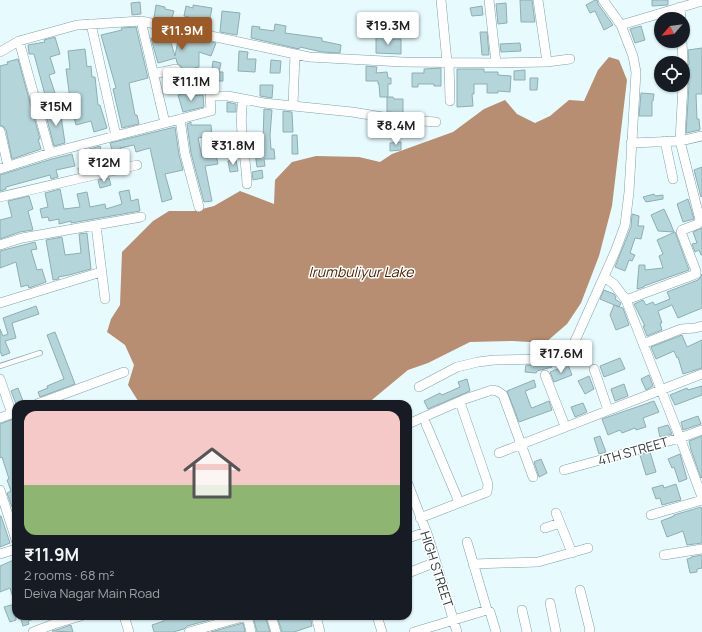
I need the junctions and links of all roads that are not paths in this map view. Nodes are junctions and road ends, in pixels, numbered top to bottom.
1 (441, 0) edge
2 (489, 0) edge
3 (538, 0) edge
4 (603, 0) edge
5 (702, 1) edge
6 (680, 7) junction
7 (680, 12) edge
8 (140, 21) junction
9 (91, 24) junction
10 (621, 25) junction
11 (19, 41) junction
12 (0, 52) edge
13 (296, 54) junction
14 (570, 59) dead end
15 (448, 62) junction
16 (547, 62) junction
17 (496, 63) junction
18 (176, 69) dead end
19 (153, 74) junction
20 (683, 92) edge
21 (243, 99) junction
22 (450, 101) dead end
23 (293, 106) junction
24 (180, 119) junction
25 (436, 122) dead end
26 (165, 123) junction
27 (0, 131) edge
28 (116, 136) junction
29 (702, 136) edge
30 (680, 141) junction
31 (665, 142) junction
32 (632, 143) junction
33 (50, 153) junction
34 (136, 165) dead end
35 (4, 168) edge
36 (672, 179) dead end
37 (247, 184) dead end
38 (0, 197) edge
39 (199, 207) dead end
40 (140, 217) dead end
41 (96, 225) junction
42 (0, 245) edge
43 (101, 272) junction
44 (604, 277) junction
45 (106, 299) dead end
46 (626, 300) junction
47 (0, 303) edge
48 (702, 326) edge
49 (643, 344) junction
50 (40, 353) dead end
51 (0, 366) edge
52 (594, 369) dead end
53 (124, 372) dead end
54 (702, 374) edge
55 (545, 375) dead end
56 (0, 379) edge
57 (419, 386) dead end
58 (661, 389) junction
59 (50, 400) edge
60 (460, 402) junction
61 (12, 408) edge
62 (608, 410) junction
63 (12, 414) edge
64 (0, 418) edge
65 (412, 422) edge
66 (426, 424) dead end
67 (565, 426) junction
68 (702, 430) edge
69 (680, 438) junction
70 (520, 444) junction
71 (499, 452) dead end
72 (564, 470) dead end
73 (532, 477) dead end
74 (0, 490) edge
75 (412, 495) edge
76 (702, 498) edge
77 (459, 502) junction
78 (556, 513) dead end
79 (651, 515) dead end
80 (420, 518) junction
81 (560, 523) junction
82 (12, 528) edge
83 (545, 528) dead end
84 (426, 532) junction
85 (412, 537) edge
86 (467, 542) dead end
87 (588, 548) dead end
88 (702, 549) edge
89 (12, 550) edge
90 (572, 553) junction
91 (0, 554) edge
92 (664, 555) dead end
93 (436, 562) junction
94 (473, 564) junction
95 (412, 571) edge
96 (580, 590) dead end
97 (550, 603) dead end
98 (486, 610) junction
99 (522, 610) dead end
100 (68, 620) edge
101 (125, 620) edge
102 (237, 620) edge
103 (248, 620) edge
104 (272, 620) edge
105 (317, 620) edge
106 (378, 620) edge
107 (453, 620) junction
108 (217, 628) edge
109 (33, 632) edge
110 (129, 632) edge
111 (189, 632) edge
112 (252, 632) edge
113 (276, 632) edge
114 (320, 632) edge
115 (382, 632) edge
116 (414, 632) edge
117 (457, 632) edge
118 (496, 632) edge
119 (527, 632) edge
120 (556, 632) edge
121 (589, 632) edge

1 - 15 street
2 - 17 street
3 - 16 street
4 - 10 street
5 - 6 street
6 - 7 street
6 - 10 street
8 - 9 street
8 - 13 street
8 - 19 street
9 - 11 street
9 - 28 street
10 - 32 street
11 - 12 street
11 - 33 street
13 - 15 street
13 - 23 street
14 - 16 street
15 - 17 street
15 - 22 street
16 - 17 street
18 - 19 street
19 - 26 street
20 - 30 street
21 - 23 street
21 - 24 street
21 - 37 street
23 - 25 street
24 - 26 street
24 - 39 street
26 - 28 street
27 - 35 street
28 - 33 street
29 - 30 street
30 - 31 street
30 - 46 street
31 - 32 street
31 - 36 street
32 - 44 street
33 - 35 street
34 - 38 street
40 - 41 street
41 - 42 street
41 - 43 street
43 - 45 street
43 - 47 street
44 - 46 street
44 - 57 street
46 - 49 street
48 - 49 street
49 - 58 street
50 - 51 lane
52 - 62 street
53 - 59 street
54 - 58 street
55 - 67 street
56 - 61 street
58 - 62 street
58 - 69 street
60 - 65 street
60 - 70 street
60 - 77 street
62 - 67 street
63 - 64 street
66 - 77 street
67 - 70 street
68 - 69 street, 4TH STREET
69 - 72 street, 4TH STREET
69 - 76 street
70 - 71 street
70 - 73 street
74 - 82 street
75 - 80 street, HIGH STREET
76 - 79 street
77 - 80 street
78 - 81 street
80 - 84 street, HIGH STREET
81 - 83 street
81 - 90 street
84 - 85 street
84 - 93 street, HIGH STREET
86 - 94 street
87 - 90 street
88 - 92 street
89 - 91 street
90 - 94 street
93 - 95 street
93 - 107 street, HIGH STREET
94 - 98 street
96 - 121 street
97 - 120 street
98 - 107 street
98 - 118 street
99 - 119 street
100 - 109 street
101 - 110 street
102 - 108 street
103 - 112 street
104 - 113 street
105 - 114 street
106 - 115 street
107 - 116 street
107 - 117 street, HIGH STREET
108 - 111 street

